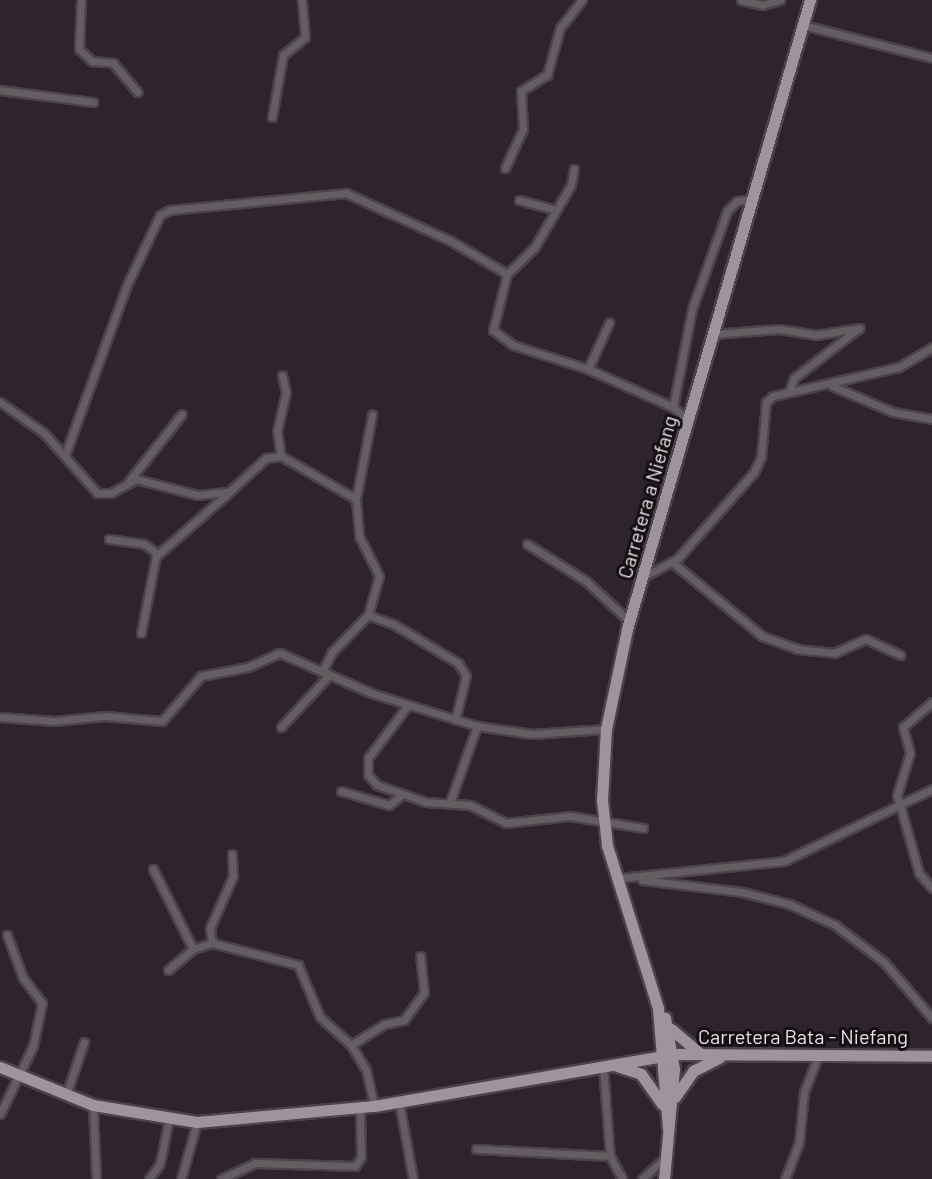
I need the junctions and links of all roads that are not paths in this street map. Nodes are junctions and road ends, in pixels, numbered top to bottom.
1 (81, 0) edge
2 (302, 0) edge
3 (582, 0) edge
4 (741, 0) edge
5 (780, 0) edge
6 (810, 0) edge
7 (803, 25) junction
8 (932, 58) edge
9 (0, 90) edge
10 (137, 92) dead end
11 (93, 102) dead end
12 (272, 117) dead end
13 (505, 168) dead end
14 (574, 169) dead end
15 (752, 199) junction
16 (519, 200) dead end
17 (556, 210) junction
18 (507, 274) junction
19 (609, 323) dead end
20 (713, 334) junction
21 (932, 347) edge
22 (588, 369) junction
23 (282, 375) dead end
24 (830, 385) junction
25 (789, 392) junction
26 (0, 402) edge
27 (673, 407) junction
28 (182, 414) dead end
29 (372, 415) dead end
30 (932, 419) edge
31 (688, 420) junction
32 (65, 455) junction
33 (281, 456) junction
34 (129, 481) junction
35 (229, 492) junction
36 (356, 499) junction
37 (109, 539) dead end
38 (527, 544) dead end
39 (158, 554) junction
40 (672, 562) junction
41 (643, 577) junction
42 (368, 615) junction
43 (629, 621) junction
44 (141, 633) dead end
45 (901, 655) dead end
46 (325, 673) junction
47 (932, 702) edge
48 (408, 705) junction
49 (0, 717) edge
50 (455, 720) junction
51 (477, 726) junction
52 (281, 727) dead end
53 (606, 729) junction
54 (932, 789) edge
55 (341, 791) dead end
56 (400, 796) junction
57 (450, 802) junction
58 (900, 807) junction
59 (603, 819) junction
60 (643, 828) dead end
61 (232, 854) dead end
62 (153, 869) dead end
63 (619, 878) junction
64 (642, 880) junction
65 (932, 888) edge
66 (7, 935) dead end
67 (212, 943) junction
68 (193, 949) junction
69 (420, 956) dead end
70 (168, 970) dead end
71 (662, 1013) junction
72 (932, 1018) edge
73 (663, 1038) junction
74 (84, 1042) dead end
75 (351, 1045) junction
76 (820, 1052) junction
77 (701, 1053) junction
78 (733, 1053) junction
79 (668, 1055) junction
80 (932, 1056) edge
81 (647, 1058) junction
82 (606, 1065) junction
83 (0, 1067) edge
84 (16, 1076) junction
85 (66, 1095) junction
86 (673, 1101) junction
87 (399, 1102) junction
88 (93, 1105) junction
89 (374, 1106) junction
90 (360, 1108) junction
91 (0, 1114) edge
92 (169, 1119) junction
93 (197, 1122) junction
94 (667, 1123) junction
95 (476, 1149) dead end
96 (610, 1156) junction
97 (666, 1157) junction
98 (96, 1178) edge
99 (149, 1179) edge
100 (181, 1179) edge
101 (221, 1179) edge
102 (413, 1179) edge
103 (622, 1179) edge
104 (642, 1179) edge
105 (664, 1179) edge
106 (785, 1179) edge

1 - 10 street
2 - 12 street
3 - 13 street
4 - 5 street
6 - 7 main road, Carretera a Niefang
7 - 8 street
7 - 15 main road, Carretera a Niefang
9 - 11 street
14 - 17 street
15 - 20 main road, Carretera a Niefang
15 - 27 street
16 - 17 street
17 - 18 street
18 - 22 street
18 - 32 street
19 - 22 street
20 - 25 street
20 - 31 main road, Carretera a Niefang
21 - 24 street
22 - 27 street
23 - 33 street
24 - 25 street
24 - 30 street
25 - 40 street
26 - 32 street
27 - 31 street
28 - 34 street
29 - 36 street
31 - 41 main road, Carretera a Niefang
32 - 34 street
33 - 35 street
33 - 36 street
34 - 35 street
35 - 39 street
36 - 42 street
37 - 39 street
38 - 43 street
39 - 44 street
40 - 41 street
40 - 45 street
41 - 43 main road, Carretera a Niefang
42 - 46 street
42 - 50 street
43 - 53 main road, Carretera a Niefang
46 - 48 street
46 - 49 street
46 - 52 street
47 - 58 street
48 - 50 street
48 - 56 street
50 - 51 street
51 - 53 street
51 - 57 street
53 - 59 main road, Carretera a Niefang
54 - 58 street
55 - 56 street
56 - 57 street
57 - 59 street
58 - 64 street
58 - 65 street
59 - 60 street
59 - 63 main road, Carretera a Niefang
61 - 67 street
62 - 68 street
63 - 64 street
63 - 71 main road, Carretera a Niefang
64 - 72 street
66 - 84 street
67 - 68 street
67 - 75 street
68 - 70 street
69 - 75 street
71 - 73 main road
71 - 77 main road
71 - 79 main road
73 - 79 main road
73 - 81 main road
74 - 85 street
75 - 89 street
76 - 78 main road, Carretera Bata - Niefang
76 - 80 main road, Carretera Bata - Niefang
76 - 106 street
77 - 78 main road, Carretera Bata - Niefang
77 - 79 main road, Carretera Bata - Niefang
78 - 86 main road
79 - 81 main road, Carretera Bata - Niefang
79 - 86 main road
79 - 94 main road
81 - 82 main road, Carretera Bata - Niefang
82 - 87 main road, Carretera Bata - Niefang
82 - 94 main road
82 - 96 street
83 - 84 main road, Carretera Bata - Niefang
84 - 85 main road, Carretera Bata - Niefang
84 - 91 street
85 - 88 main road, Carretera Bata - Niefang
86 - 94 main road
87 - 89 main road, Carretera Bata - Niefang
87 - 102 street
88 - 92 main road, Carretera Bata - Niefang
88 - 98 street
89 - 90 main road, Carretera Bata - Niefang
90 - 93 main road, Carretera Bata - Niefang
90 - 101 street
92 - 93 main road, Carretera Bata - Niefang
92 - 99 street
93 - 100 street
94 - 97 main road
95 - 96 street
96 - 103 street
97 - 104 street
97 - 105 main road

